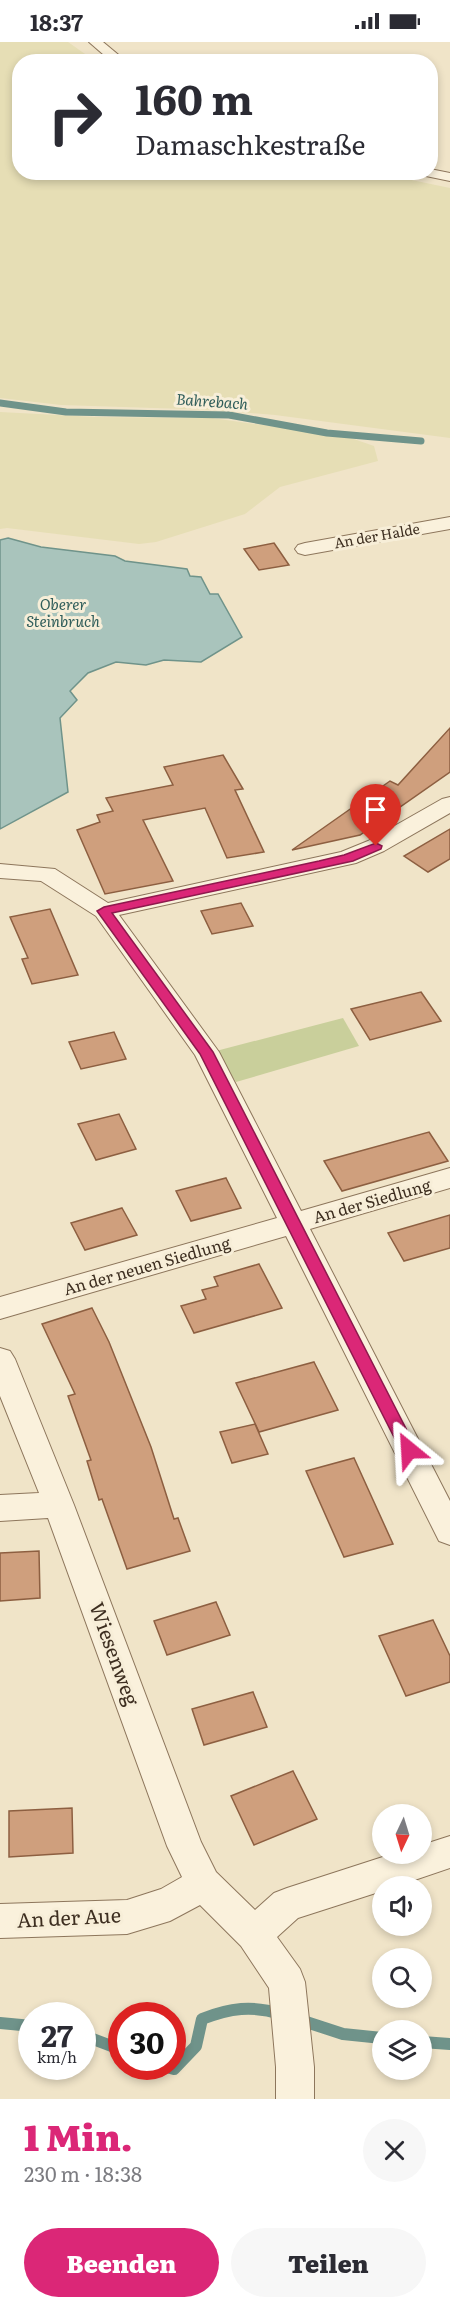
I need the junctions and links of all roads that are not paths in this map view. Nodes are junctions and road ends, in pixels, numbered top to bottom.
1 (95, 42) edge
2 (111, 54) edge
3 (450, 523) edge
4 (305, 549) dead end
5 (450, 804) edge
6 (0, 871) edge
7 (104, 911) junction
8 (450, 1178) edge
9 (294, 1224) junction
10 (0, 1308) edge
11 (0, 1359) edge
12 (59, 1505) junction
13 (0, 1508) edge
14 (450, 1533) edge
15 (450, 1852) edge
16 (203, 1884) junction
17 (0, 1921) edge
18 (254, 1934) junction
19 (295, 2099) edge

1 - 2 street
3 - 4 street, An der Halde
5 - 7 street
6 - 7 street
7 - 9 street
8 - 9 street, An der Siedlung
9 - 10 street, An der neuen Siedlung
9 - 14 street
11 - 12 street, Wiesenweg
12 - 13 street
12 - 16 street, Wiesenweg
15 - 18 street
16 - 17 street, An der Aue
16 - 18 street, Wiesenweg
18 - 19 street, Wiesenweg

